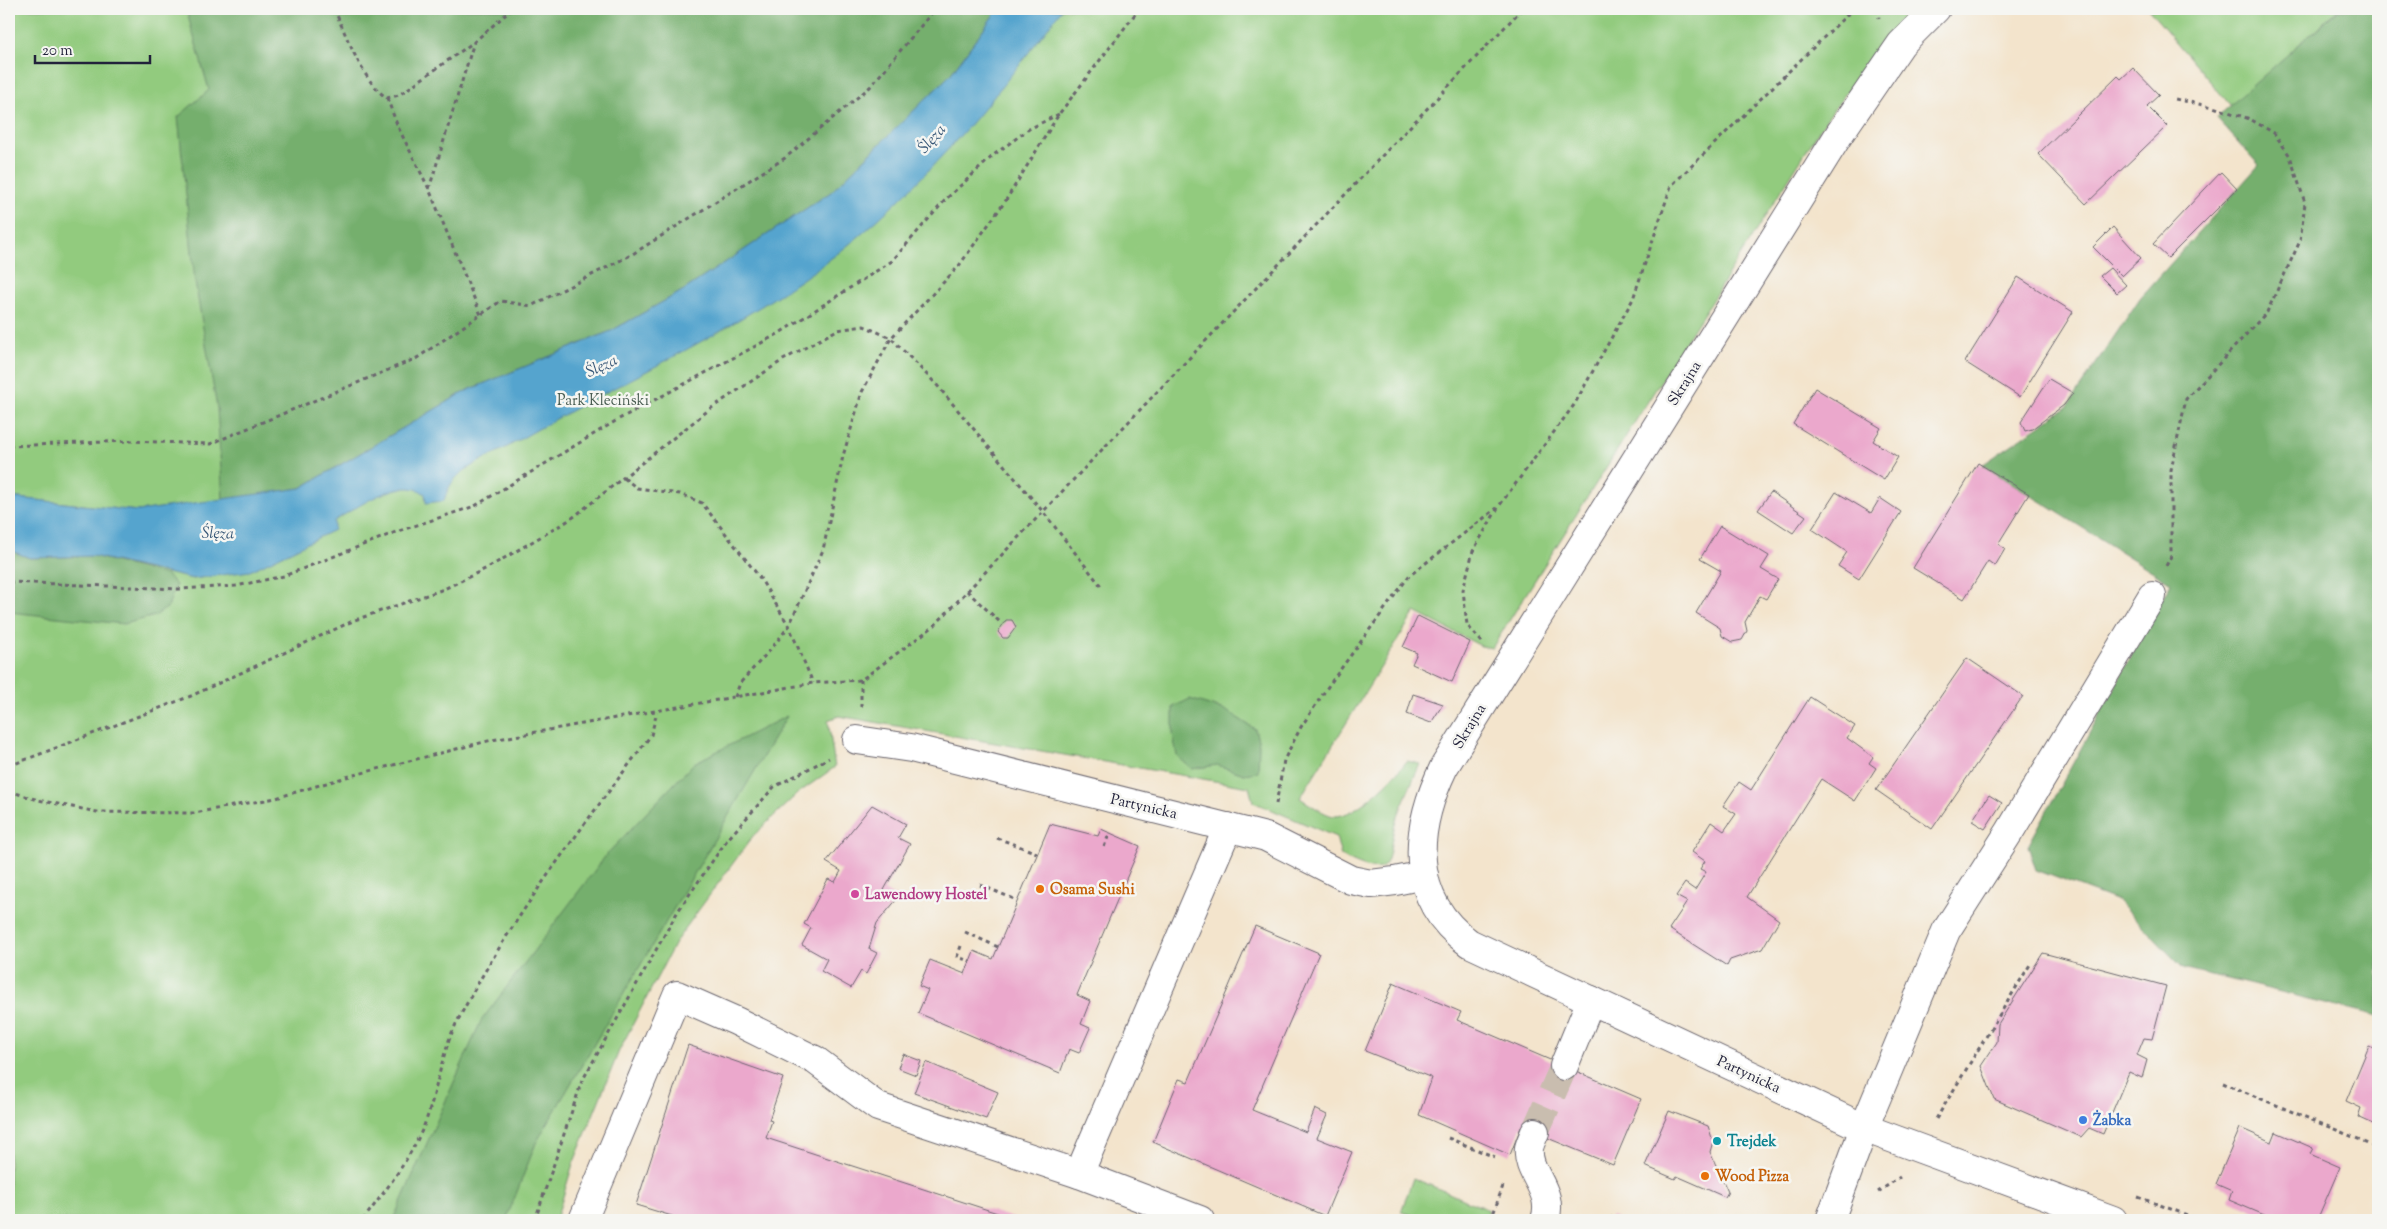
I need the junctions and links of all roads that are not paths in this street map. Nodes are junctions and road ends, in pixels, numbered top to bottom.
1 (1936, 9) edge
2 (2152, 596) road end
3 (857, 740) road end
4 (1444, 767) joint
5 (1228, 826) junction
6 (1424, 875) junction
7 (1591, 1000) junction
8 (1564, 1066) tunnel mouth
9 (1864, 1128) junction
10 (1535, 1132) tunnel mouth
11 (1079, 1174) junction
12 (583, 1220) edge
13 (1200, 1220) edge
14 (1545, 1220) edge
15 (1830, 1220) edge
16 (2113, 1220) edge

1 - 4 street, Skrajna
2 - 9 street
3 - 5 street, Partynicka
4 - 6 street, Partynicka
5 - 6 street, Partynicka
5 - 11 street
6 - 7 street, Partynicka
7 - 8 street
7 - 9 street, Partynicka
9 - 15 street
9 - 16 street, Partynicka
10 - 14 street
11 - 12 street
11 - 13 street

